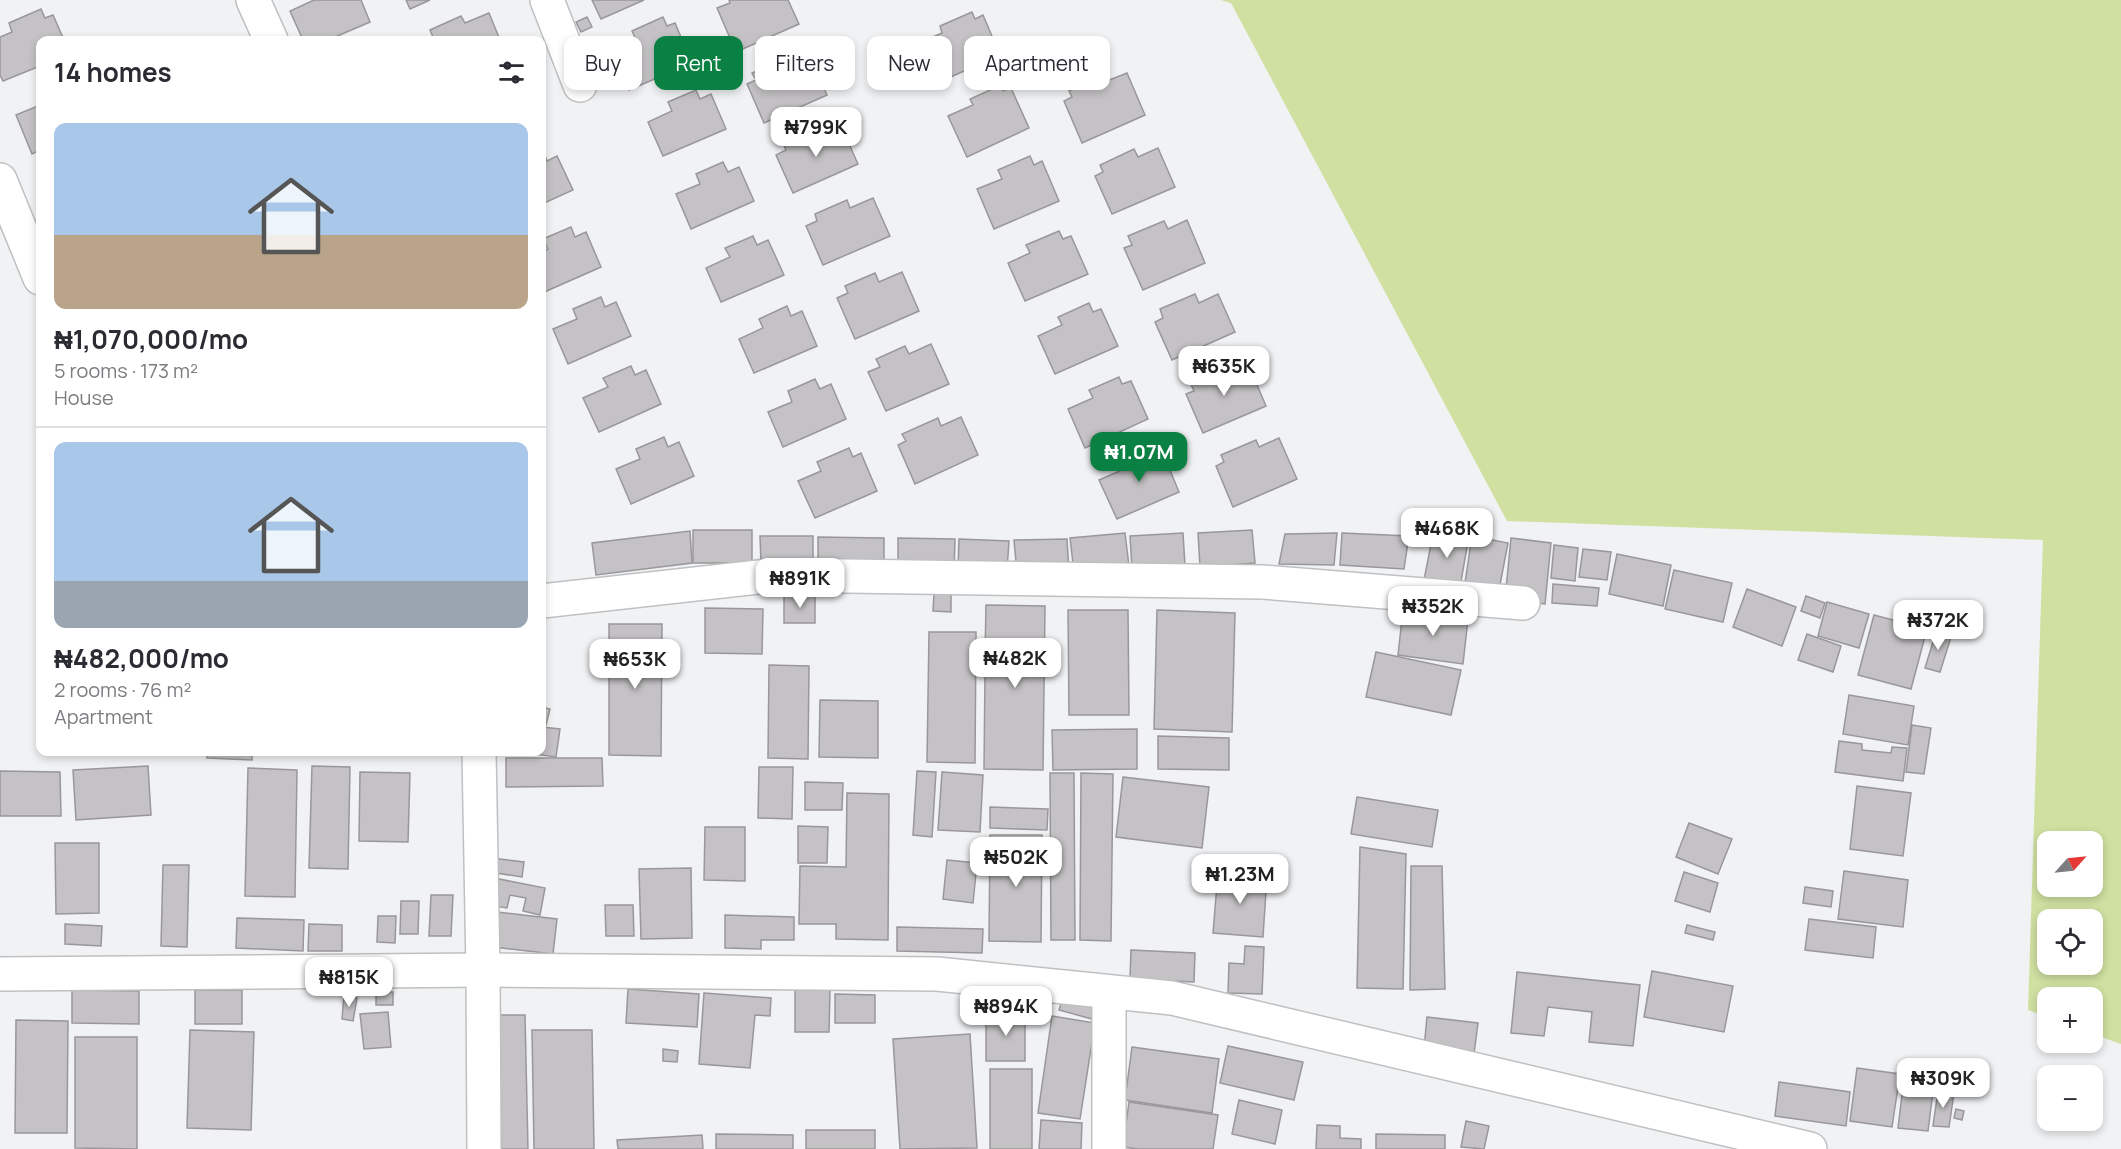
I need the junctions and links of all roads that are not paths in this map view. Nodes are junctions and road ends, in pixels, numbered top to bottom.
1 (253, 0) edge
2 (547, 0) edge
3 (269, 36) edge
4 (564, 44) edge
5 (0, 180) edge
6 (36, 268) edge
7 (546, 601) edge
8 (1523, 603) dead end
9 (479, 756) edge
10 (483, 970) junction
11 (0, 974) edge
12 (1109, 992) junction
13 (484, 1149) edge
14 (1109, 1149) edge
15 (1810, 1149) edge

1 - 3 street
2 - 4 street
5 - 6 street
7 - 8 street
9 - 10 street
10 - 11 street
10 - 12 street
10 - 13 street
12 - 14 street
12 - 15 street

